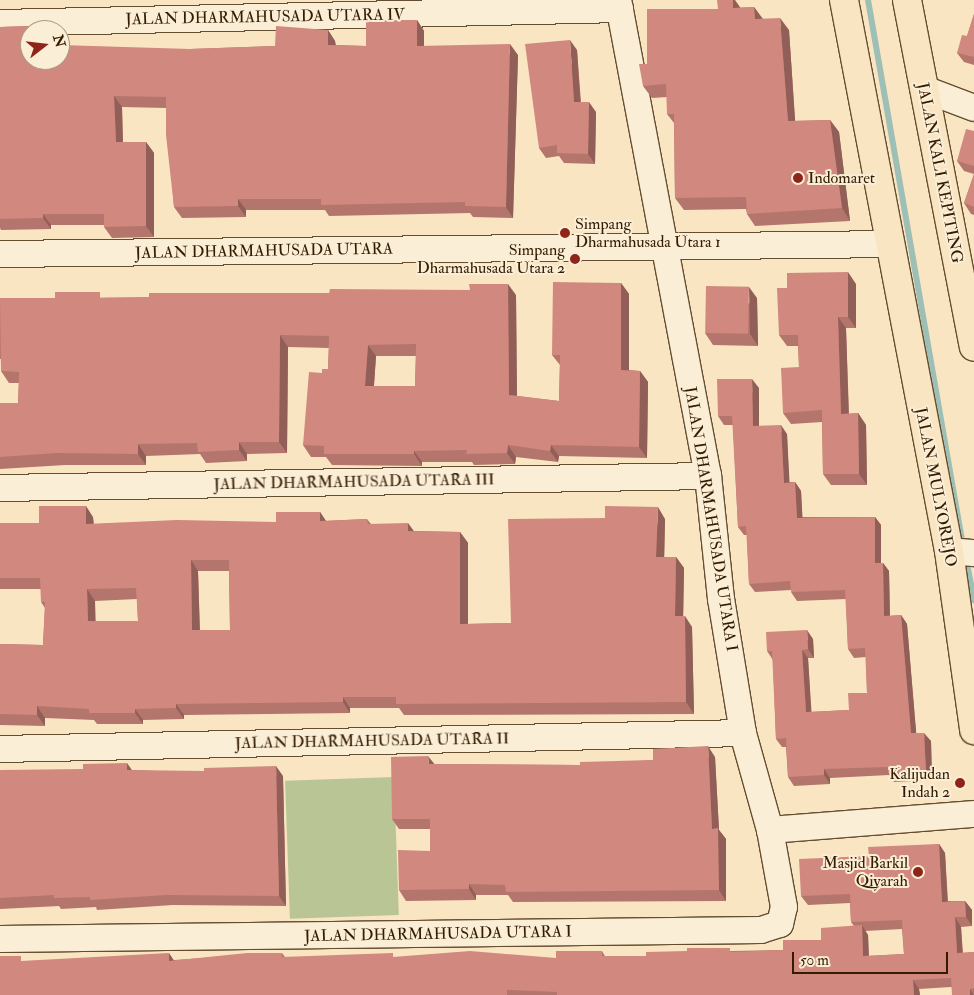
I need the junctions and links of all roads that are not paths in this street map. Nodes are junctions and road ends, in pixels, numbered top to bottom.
1 (844, 0) edge
2 (907, 0) edge
3 (619, 5) edge
4 (0, 23) edge
5 (924, 89) junction
6 (974, 108) edge
7 (889, 244) junction
8 (665, 246) junction
9 (0, 254) edge
10 (973, 335) edge
11 (708, 476) junction
12 (0, 488) edge
13 (960, 552) edge
14 (974, 730) edge
15 (743, 733) junction
16 (0, 749) edge
17 (974, 814) edge
18 (770, 830) junction
19 (0, 939) edge

1 - 7 main road, JALAN MULYOREJO
2 - 5 main road, JALAN KALI KEPITING
3 - 4 street, JALAN DHARMAHUSADA UTARA IV
3 - 8 street, JALAN DHARMAHUSADA UTARA I
5 - 6 street
5 - 10 main road, JALAN KALI KEPITING
7 - 8 street, JALAN DHARMAHUSADA UTARA
7 - 13 main road, JALAN MULYOREJO
8 - 9 street, JALAN DHARMAHUSADA UTARA
8 - 11 street, JALAN DHARMAHUSADA UTARA I
11 - 12 street, JALAN DHARMAHUSADA UTARA III
11 - 15 street, JALAN DHARMAHUSADA UTARA I
13 - 14 main road, JALAN MULYOREJO
15 - 16 street, JALAN DHARMAHUSADA UTARA II
15 - 18 street, JALAN DHARMAHUSADA UTARA I
17 - 18 street
18 - 19 street, JALAN DHARMAHUSADA UTARA I

